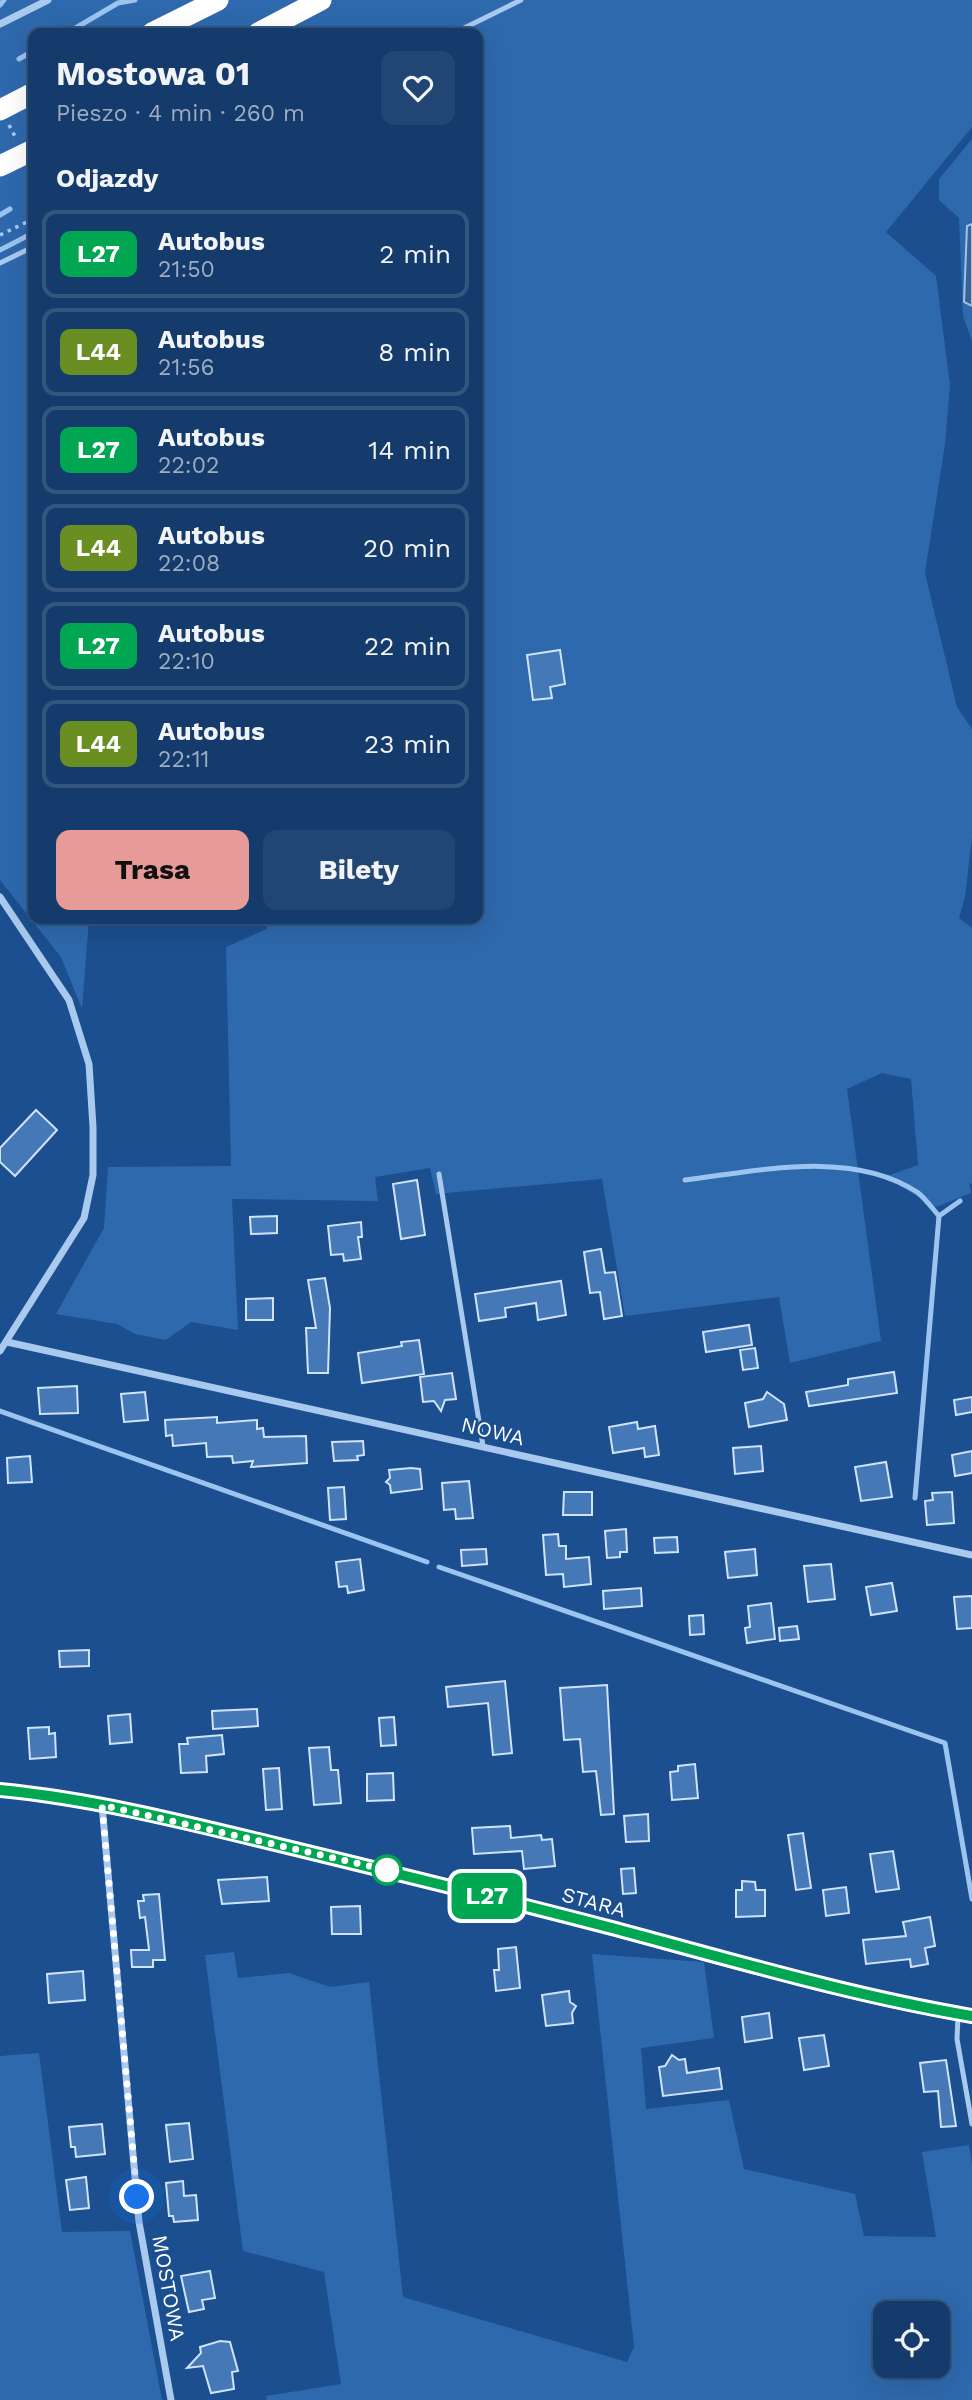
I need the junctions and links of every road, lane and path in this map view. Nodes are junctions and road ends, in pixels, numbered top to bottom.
1 (48, 0) edge
2 (218, 0) edge
3 (321, 0) edge
4 (521, 0) edge
5 (0, 24) edge
6 (162, 28) edge
7 (268, 28) edge
8 (464, 28) edge
9 (28, 96) edge
10 (6, 107) edge
11 (28, 152) edge
12 (6, 163) edge
13 (28, 221) edge
14 (0, 235) edge
15 (28, 249) edge
16 (0, 263) edge
17 (0, 897) edge
18 (439, 1174) dead end
19 (7, 1342) junction
20 (0, 1351) edge
21 (483, 1446) junction
22 (972, 1555) edge
23 (0, 1790) edge
24 (102, 1805) junction
25 (965, 2014) edge
26 (972, 2124) edge
27 (171, 2400) edge

1 - 5 street
2 - 6 highway
3 - 7 highway
4 - 8 lane
9 - 10 highway
11 - 12 highway
13 - 14 path
15 - 16 lane
17 - 19 street
18 - 21 lane
19 - 20 street
19 - 21 street, NOWA
21 - 22 street, NOWA
23 - 24 street, STARA
24 - 25 street, STARA
24 - 27 street, MOSTOWA
25 - 26 lane

